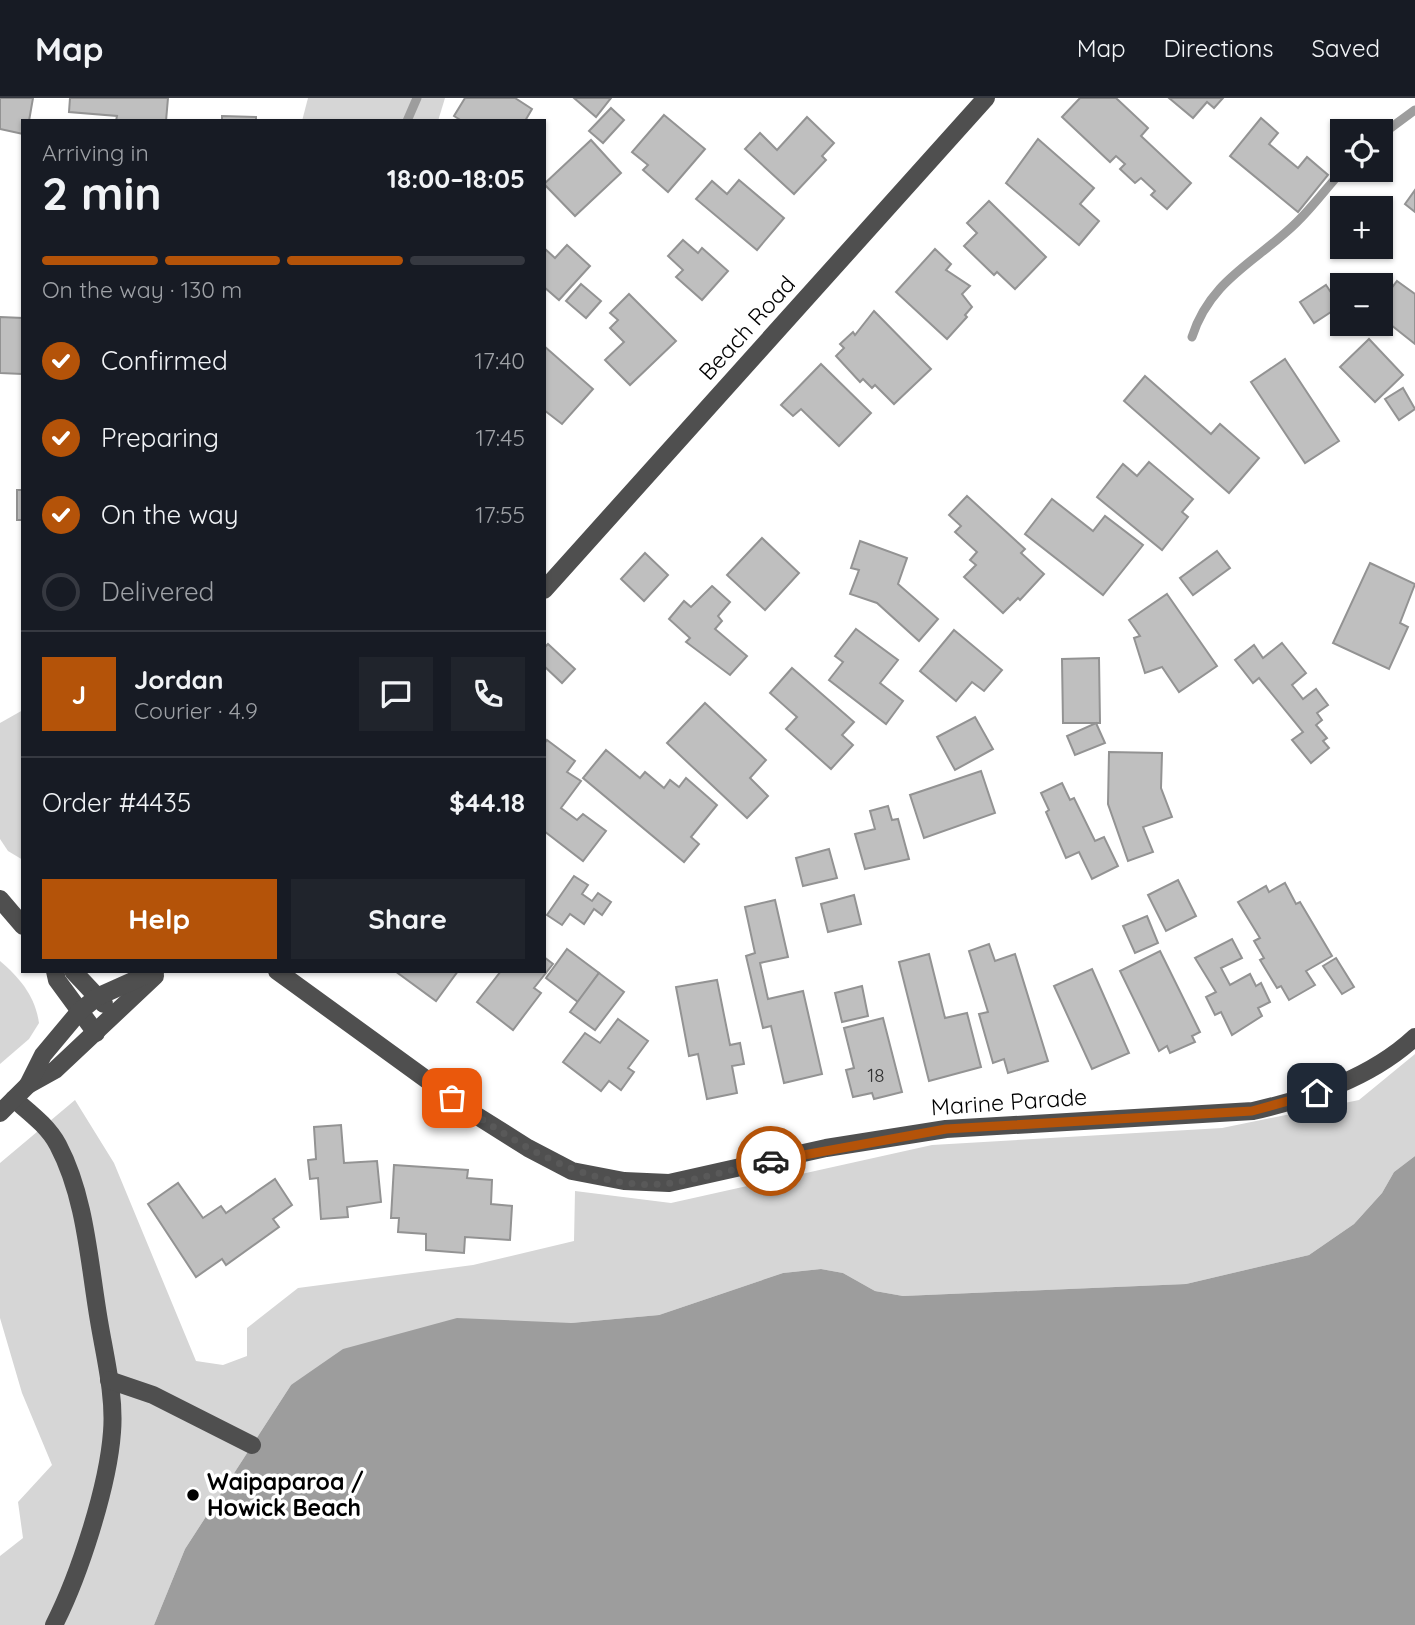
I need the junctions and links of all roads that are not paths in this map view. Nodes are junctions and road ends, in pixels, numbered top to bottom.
1 (986, 98) edge
2 (546, 588) edge
3 (0, 900) edge
4 (21, 924) edge
5 (55, 973) edge
6 (74, 973) edge
7 (151, 973) edge
8 (159, 973) edge
9 (280, 973) edge
10 (97, 997) junction
11 (79, 1012) junction
12 (113, 1016) junction
13 (96, 1033) junction
14 (1415, 1037) edge
15 (28, 1084) junction
16 (14, 1099) junction
17 (0, 1113) edge
18 (109, 1380) junction
19 (252, 1445) dead end
20 (54, 1625) edge

1 - 2 street, Beach Road
3 - 4 street
5 - 11 street
6 - 10 street
7 - 10 street
8 - 12 street
9 - 14 street, Marine Parade
10 - 11 street
10 - 12 street
11 - 13 street
11 - 15 street
12 - 13 street
13 - 15 street
15 - 16 street
16 - 17 street
16 - 18 street
18 - 19 street
18 - 20 street

